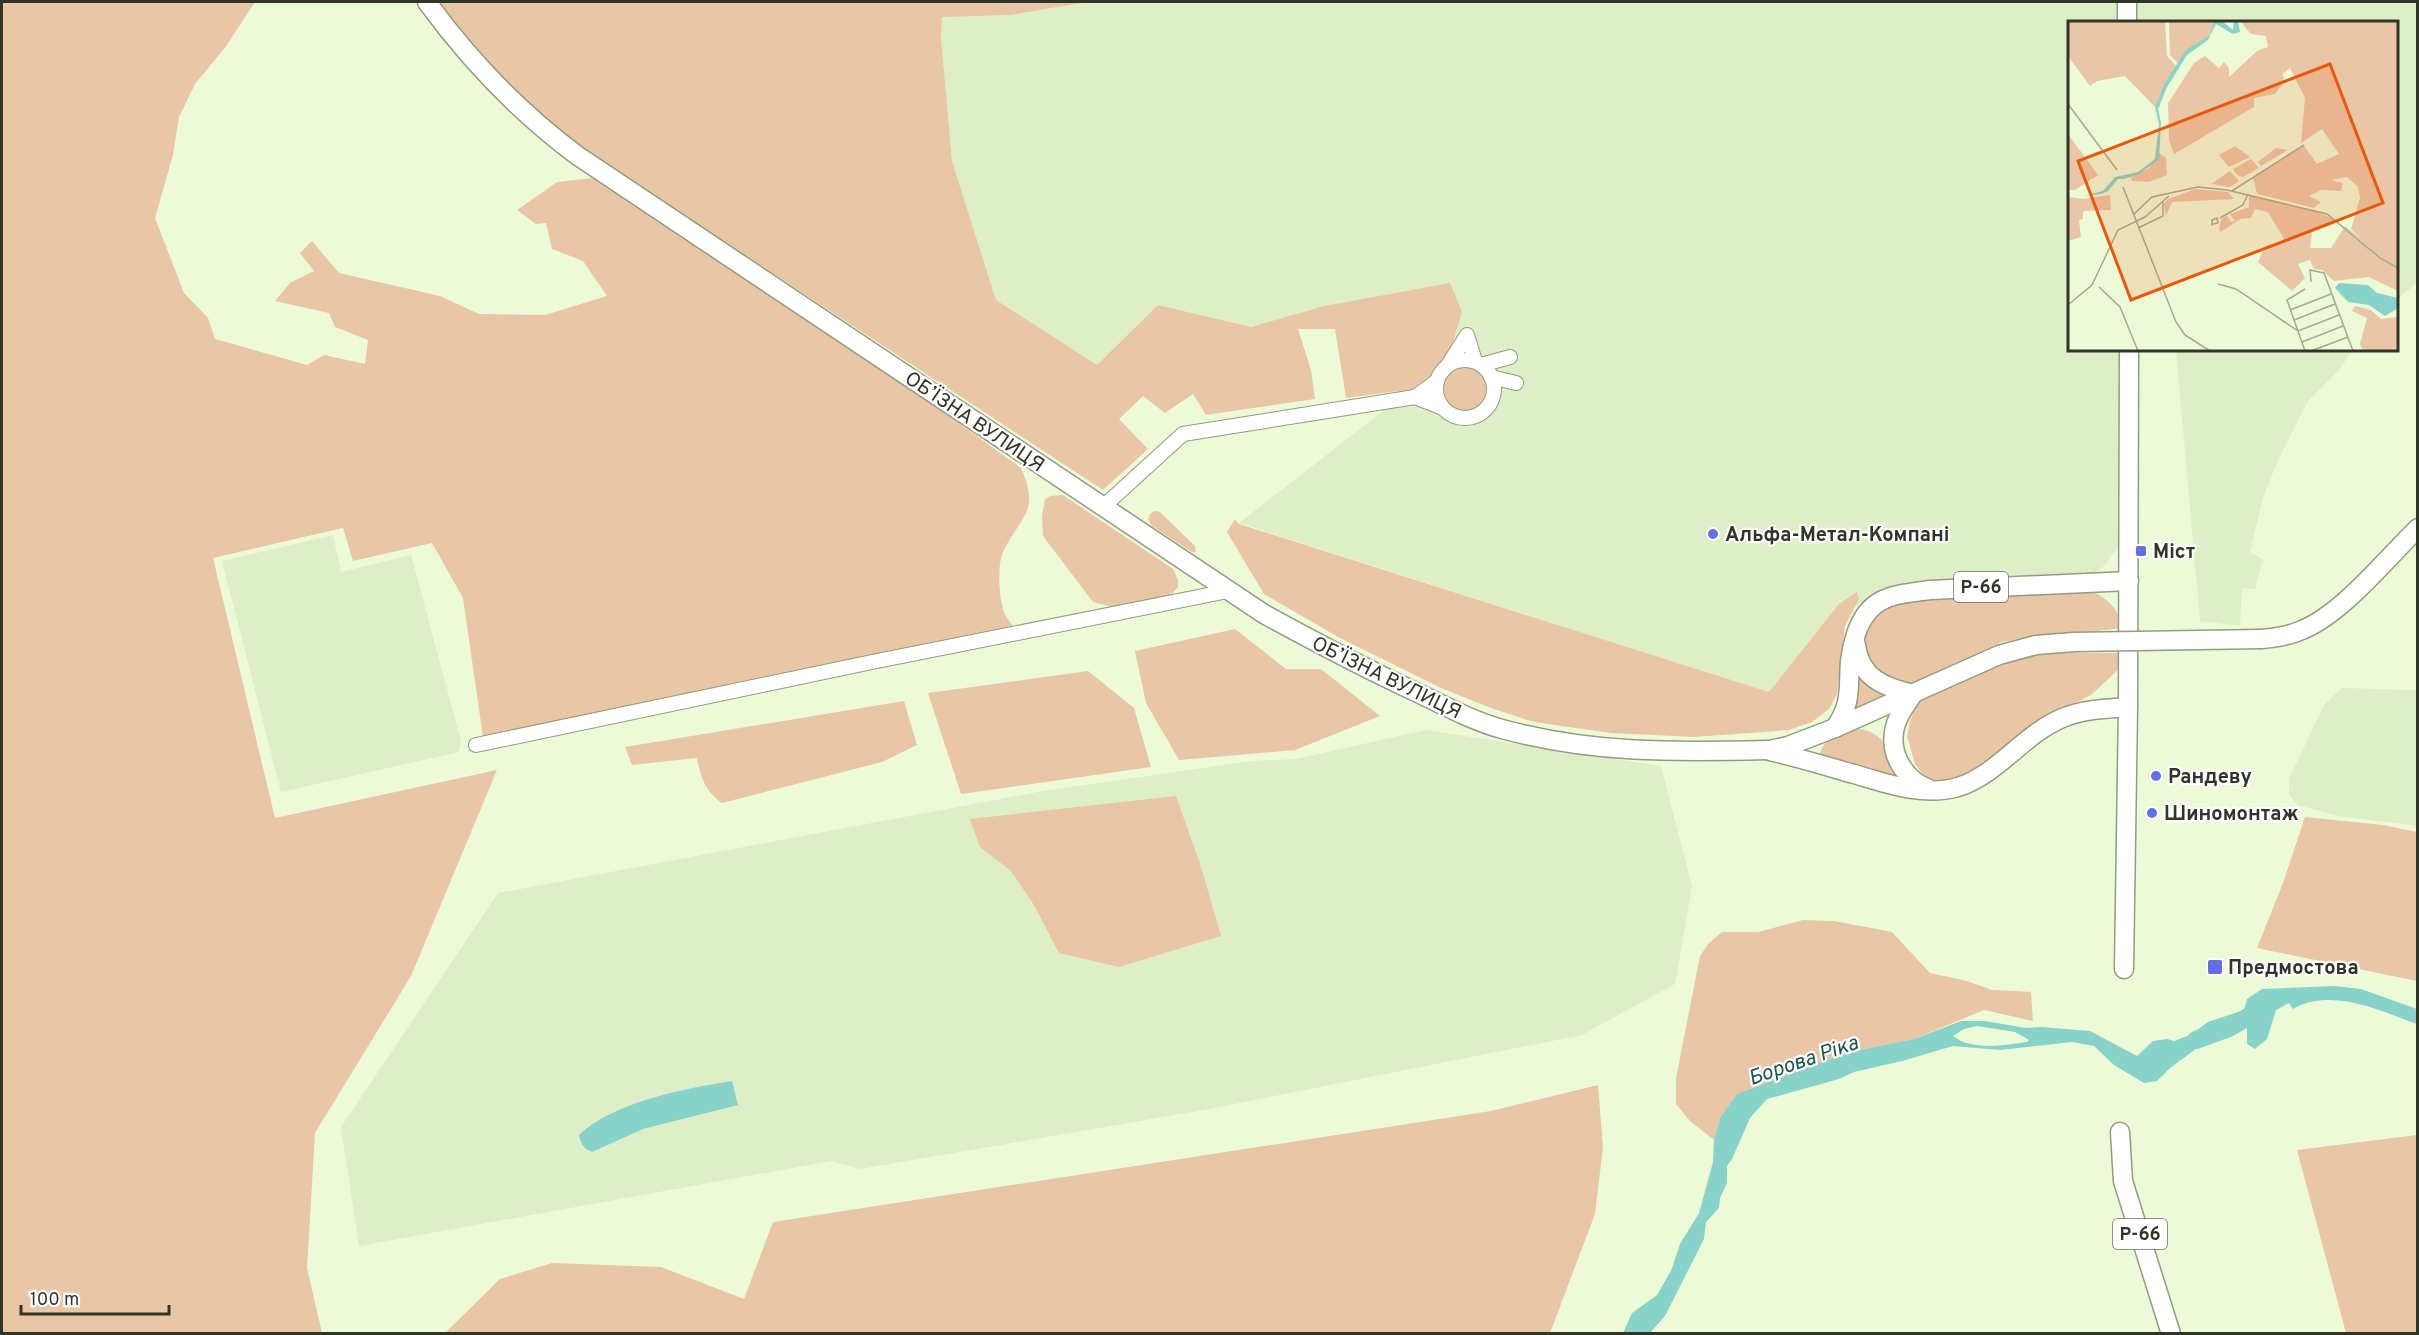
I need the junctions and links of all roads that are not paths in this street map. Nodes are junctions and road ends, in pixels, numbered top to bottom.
1 (427, 2) edge
2 (2127, 2) edge
3 (2127, 21) edge
4 (2129, 351) edge
5 (1448, 365) junction
6 (1484, 369) junction
7 (1437, 381) junction
8 (1495, 392) junction
9 (1415, 397) junction
10 (1443, 408) junction
11 (1103, 507) junction
12 (2418, 528) edge
13 (2129, 581) junction
14 (1228, 591) junction
15 (1855, 638) junction
16 (1913, 694) junction
17 (2128, 707) junction
18 (1835, 728) junction
19 (476, 745) dead end
20 (1768, 750) junction
21 (1934, 790) junction
22 (2124, 969) dead end
23 (2120, 1132) dead end
24 (2171, 1334) edge

1 - 11 main road, ОБ’ЇЗНА ВУЛИЦЯ
2 - 3 main road
4 - 13 main road
5 - 6 street
5 - 6 street
5 - 7 street
6 - 8 street
6 - 8 street
7 - 9 street
7 - 10 street
8 - 10 street
9 - 10 street
9 - 11 street
11 - 14 main road, ОБ’ЇЗНА ВУЛИЦЯ
12 - 16 main road, bridge
13 - 15 main road, Р-66
13 - 17 main road
14 - 19 street
14 - 20 main road, ОБ’ЇЗНА ВУЛИЦЯ
15 - 16 main road
15 - 18 main road
16 - 18 main road
16 - 21 main road
17 - 21 main road
17 - 22 main road
18 - 20 main road
20 - 21 main road
23 - 24 main road, Р-66

